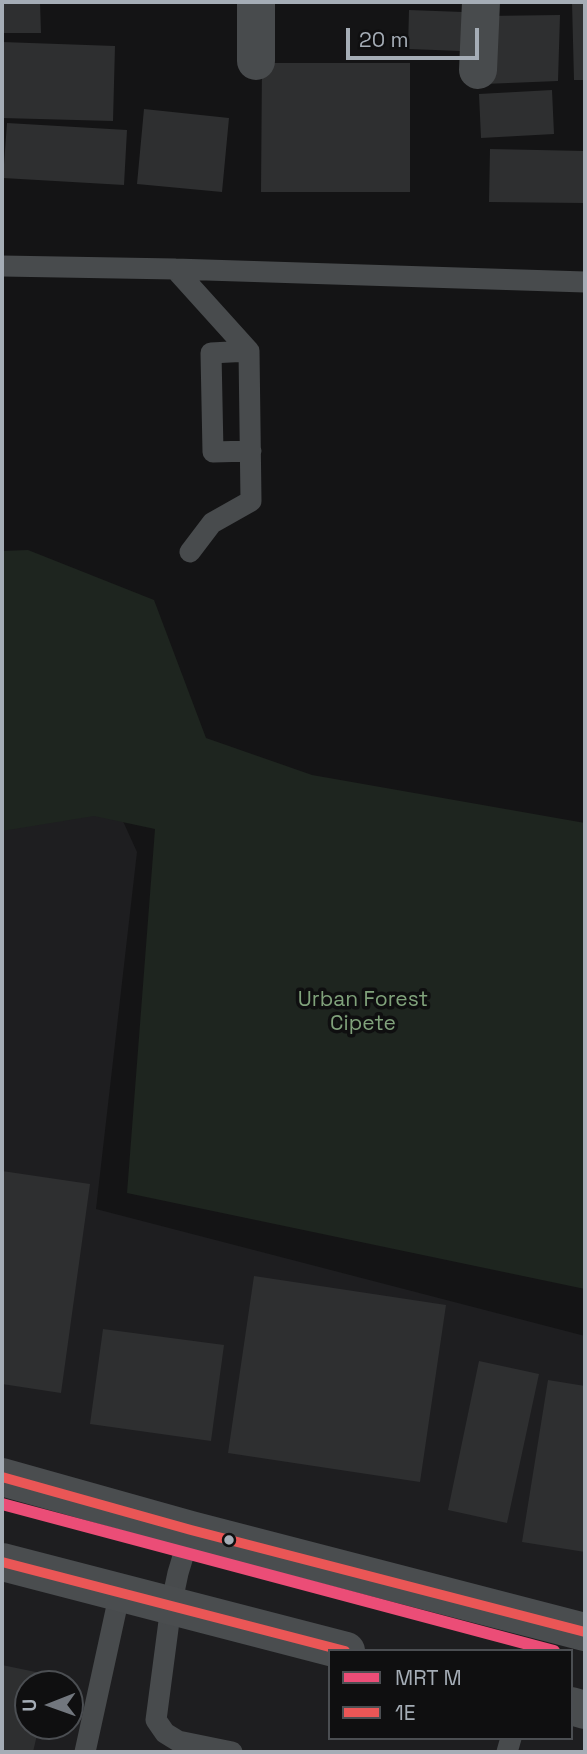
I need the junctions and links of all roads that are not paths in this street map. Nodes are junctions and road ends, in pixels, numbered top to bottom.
1 (256, 2) edge
2 (481, 2) edge
3 (256, 61) dead end
4 (478, 70) dead end
5 (2, 266) edge
6 (175, 269) junction
7 (585, 282) edge
8 (249, 351) junction
9 (251, 451) junction
10 (190, 552) dead end
11 (2, 1477) edge
12 (191, 1530) junction
13 (2, 1562) edge
14 (120, 1592) junction
15 (171, 1606) junction
16 (585, 1632) edge
17 (338, 1649) edge
18 (85, 1752) edge
19 (232, 1752) edge

1 - 3 street
2 - 4 street
5 - 6 lane
6 - 7 lane
6 - 8 lane
8 - 9 lane
8 - 9 lane
9 - 10 lane
11 - 12 main road
12 - 15 lane
12 - 16 main road
13 - 14 main road
14 - 15 main road
14 - 18 lane
15 - 17 main road
15 - 19 lane

